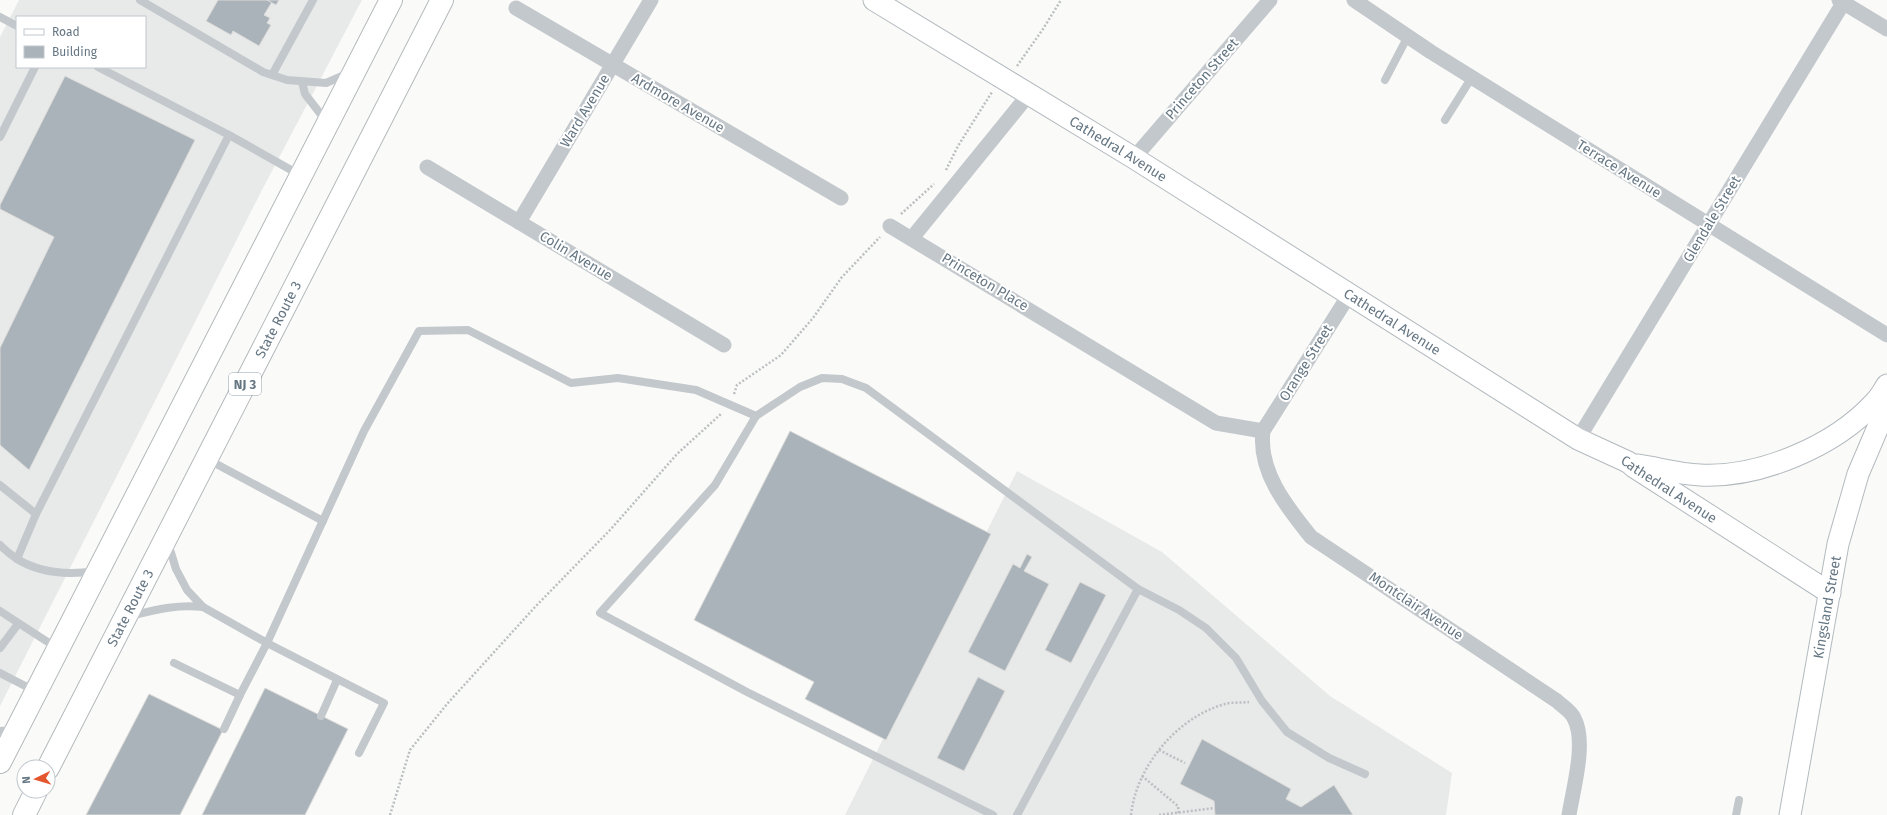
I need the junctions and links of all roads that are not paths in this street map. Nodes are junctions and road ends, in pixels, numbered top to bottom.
1 (140, 0) edge
2 (313, 0) edge
3 (391, 0) edge
4 (442, 0) edge
5 (650, 0) edge
6 (874, 0) edge
7 (1270, 0) edge
8 (1354, 0) edge
9 (1842, 1) edge
10 (516, 8) dead end
11 (0, 18) edge
12 (16, 26) edge
13 (1887, 29) edge
14 (1408, 36) junction
15 (612, 64) junction
16 (34, 68) edge
17 (100, 68) edge
18 (355, 71) junction
19 (272, 75) junction
20 (1472, 77) junction
21 (1385, 80) dead end
22 (302, 82) junction
23 (1029, 94) junction
24 (1445, 120) dead end
25 (328, 124) junction
26 (229, 135) junction
27 (0, 136) edge
28 (1134, 158) junction
29 (427, 167) dead end
30 (301, 176) junction
31 (841, 198) dead end
32 (518, 222) junction
33 (1708, 225) junction
34 (890, 226) road end
35 (912, 238) junction
36 (1349, 295) junction
37 (1887, 335) edge
38 (724, 345) dead end
39 (1887, 385) edge
40 (1887, 406) edge
41 (756, 416) junction
42 (1263, 430) junction
43 (1578, 439) junction
44 (206, 459) junction
45 (1628, 462) junction
46 (0, 485) edge
47 (36, 514) junction
48 (323, 521) junction
49 (166, 538) junction
50 (0, 545) edge
51 (17, 559) junction
52 (98, 571) junction
53 (1138, 589) junction
54 (1830, 593) junction
55 (203, 607) junction
56 (0, 611) edge
57 (126, 617) junction
58 (18, 624) junction
59 (266, 643) junction
60 (0, 648) edge
61 (58, 649) junction
62 (174, 663) dead end
63 (0, 673) edge
64 (338, 680) junction
65 (36, 691) junction
66 (240, 695) junction
67 (321, 716) dead end
68 (224, 728) dead end
69 (8, 730) edge
70 (359, 753) dead end
71 (53, 759) edge
72 (0, 762) edge
73 (1365, 774) dead end
74 (32, 799) edge
75 (1739, 800) dead end
76 (24, 815) edge
77 (993, 815) edge
78 (1017, 815) edge
79 (1569, 815) edge
80 (1736, 815) edge
81 (1790, 815) edge

1 - 19 lane
2 - 19 lane
3 - 18 highway
4 - 44 highway, State Route 3 / NJ 3
5 - 15 street, Ward Avenue
6 - 23 main road, Cathedral Avenue
7 - 28 street, Princeton Street
8 - 14 street, Terrace Avenue
9 - 13 street
9 - 33 street, Glendale Street
10 - 15 street, Ardmore Avenue
11 - 12 lane
14 - 20 street, Terrace Avenue
14 - 21 lane
15 - 31 street, Ardmore Avenue
15 - 32 street, Ward Avenue
16 - 27 lane
17 - 26 lane
18 - 22 lane
18 - 25 highway
19 - 22 lane
20 - 24 lane
20 - 33 street, Terrace Avenue
22 - 25 lane
23 - 28 main road, Cathedral Avenue
23 - 35 street
25 - 30 highway
26 - 30 lane
26 - 47 lane
28 - 36 main road, Cathedral Avenue
29 - 32 street, Colin Avenue
30 - 52 highway
32 - 38 street, Colin Avenue
33 - 37 street, Terrace Avenue
33 - 43 street, Glendale Street
34 - 35 street
35 - 42 street, Princeton Place
36 - 42 street, Orange Street
36 - 43 main road, Cathedral Avenue
39 - 45 main road
40 - 54 main road, Kingsland Street
41 - 48 lane
41 - 53 lane
41 - 77 lane
42 - 79 street, Montclair Avenue
43 - 45 main road, Cathedral Avenue
44 - 48 lane
44 - 49 highway, State Route 3 / NJ 3
45 - 54 main road, Cathedral Avenue
46 - 47 lane
47 - 51 lane
48 - 59 lane
49 - 55 lane
49 - 57 highway, State Route 3 / NJ 3
50 - 51 lane
51 - 52 lane
52 - 61 highway
53 - 73 lane
53 - 78 lane
54 - 81 main road, Kingsland Street
55 - 57 lane
55 - 59 lane
56 - 58 lane
57 - 71 highway, State Route 3 / NJ 3
58 - 60 lane
58 - 61 lane
59 - 64 lane
59 - 66 lane
61 - 65 highway
62 - 66 lane
63 - 65 lane
64 - 67 lane
64 - 70 lane
65 - 69 highway
66 - 68 lane
69 - 72 highway
74 - 76 highway
75 - 80 lane

